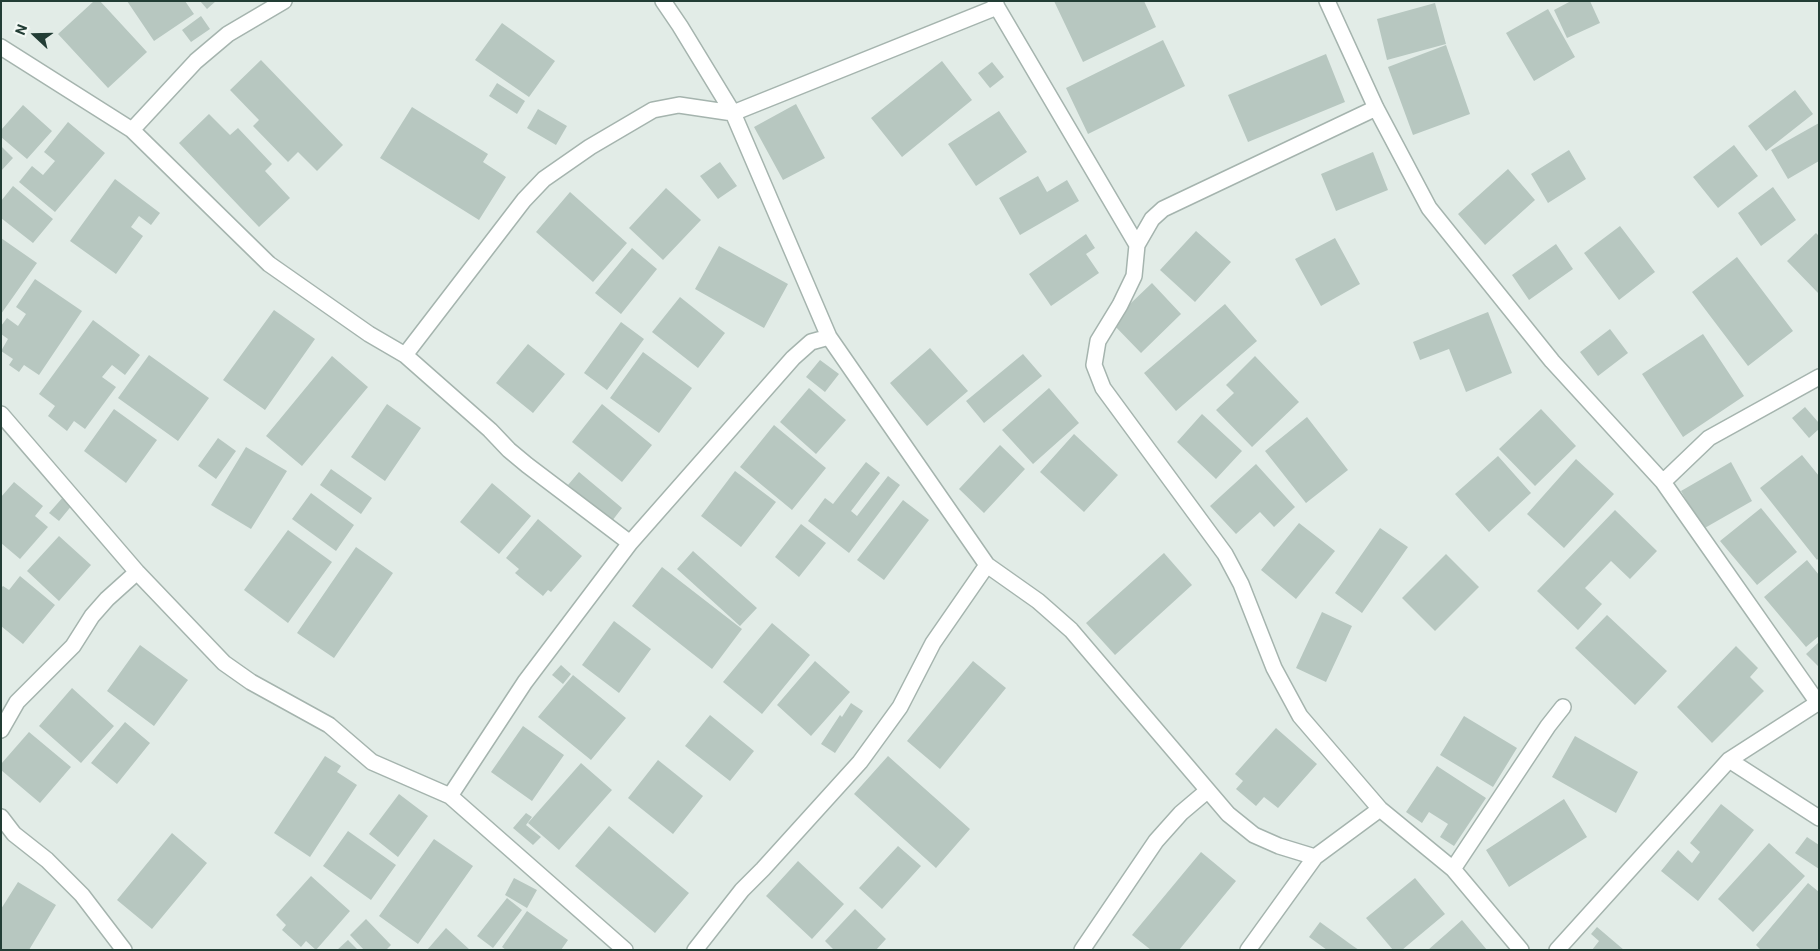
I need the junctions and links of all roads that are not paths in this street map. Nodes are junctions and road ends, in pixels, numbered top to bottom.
1 (284, 1) edge
2 (663, 1) edge
3 (1327, 1) edge
4 (996, 4) edge
5 (1, 48) edge
6 (1376, 108) junction
7 (733, 113) junction
8 (132, 130) junction
9 (1137, 245) junction
10 (830, 337) junction
11 (405, 355) junction
12 (1819, 377) edge
13 (1, 414) edge
14 (1663, 482) junction
15 (630, 543) junction
16 (987, 566) junction
17 (137, 572) junction
18 (1818, 702) edge
19 (1564, 707) dead end
20 (1, 730) edge
21 (1729, 760) junction
22 (1207, 791) junction
23 (450, 796) junction
24 (1380, 809) junction
25 (1, 817) edge
26 (1819, 818) edge
27 (1316, 857) junction
28 (1453, 869) junction
29 (124, 950) edge
30 (624, 950) edge
31 (695, 950) edge
32 (1082, 950) edge
33 (1248, 950) edge
34 (1521, 950) edge
35 (1557, 950) edge

1 - 8 street
2 - 7 street
3 - 6 street
4 - 7 street
4 - 9 street
5 - 8 street
6 - 9 street
6 - 14 street
7 - 10 street
7 - 11 street
8 - 11 street
9 - 24 street
10 - 15 street
10 - 16 street
11 - 15 street
12 - 14 street
13 - 17 street
14 - 18 street
15 - 23 street
16 - 22 street
16 - 31 street
17 - 20 street
17 - 23 street
18 - 21 street
19 - 28 street
21 - 26 street
21 - 35 street
22 - 27 street
22 - 32 street
23 - 30 street
24 - 27 street
24 - 28 street
25 - 29 street
27 - 33 street
28 - 34 street

